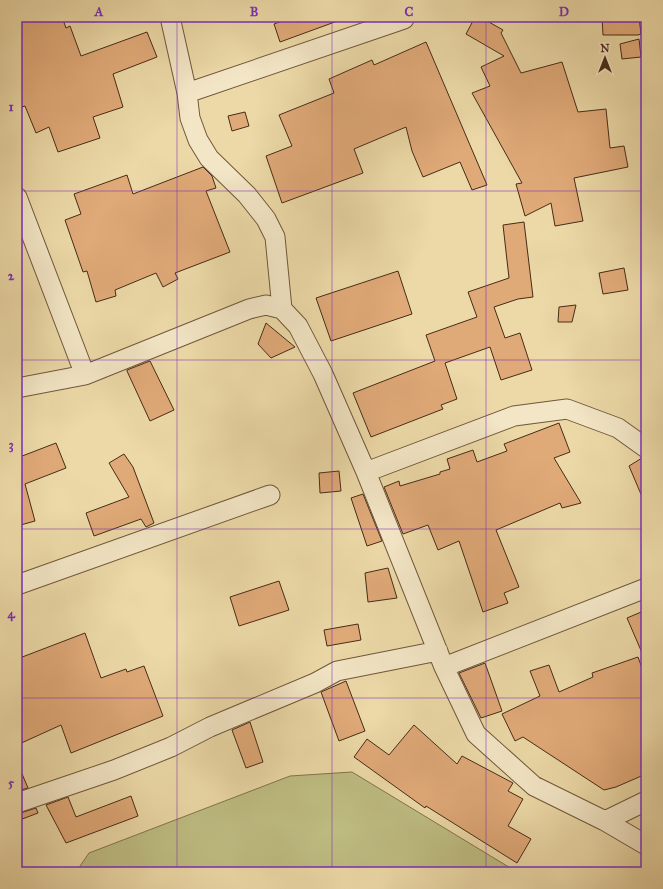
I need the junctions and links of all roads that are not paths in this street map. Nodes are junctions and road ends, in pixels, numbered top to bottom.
1 (170, 17) edge
2 (404, 19) dead end
3 (187, 93) junction
4 (17, 197) edge
5 (282, 309) junction
6 (85, 376) junction
7 (17, 388) edge
8 (646, 448) edge
9 (366, 472) junction
10 (270, 495) dead end
11 (17, 585) edge
12 (646, 588) edge
13 (441, 659) junction
14 (646, 801) edge
15 (17, 803) edge
16 (605, 821) junction
17 (646, 845) edge

1 - 3 street
2 - 3 street
3 - 5 street
4 - 6 street
5 - 6 street
5 - 9 street
6 - 7 street
8 - 9 street
9 - 13 street
10 - 11 street
12 - 13 street
13 - 15 street
13 - 16 street
14 - 16 street
16 - 17 street

